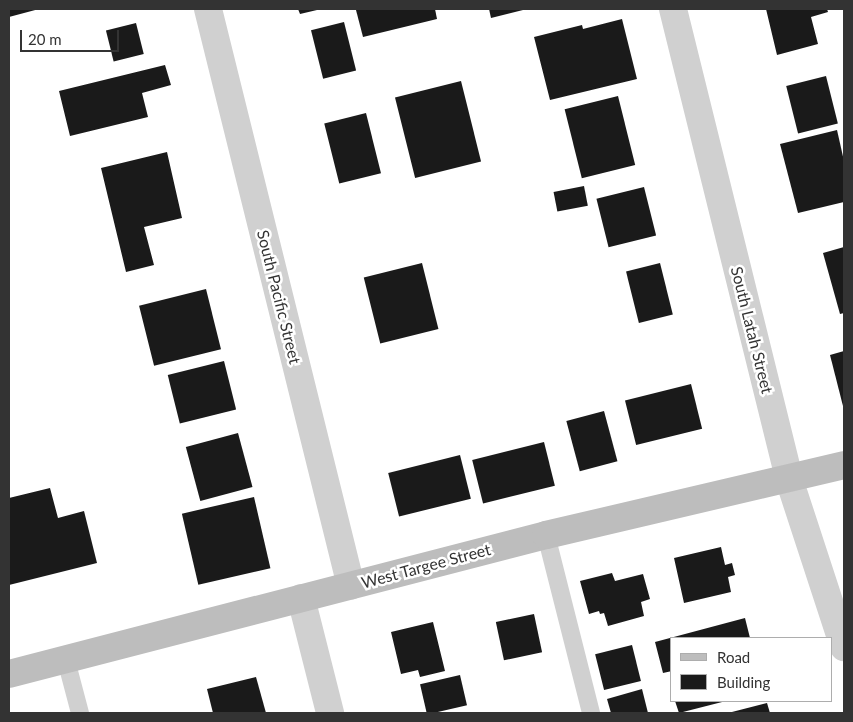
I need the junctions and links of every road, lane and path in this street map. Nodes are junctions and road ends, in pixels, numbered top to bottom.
1 (208, 9) edge
2 (673, 9) edge
3 (844, 465) edge
4 (789, 479) junction
5 (546, 535) junction
6 (351, 586) junction
7 (301, 598) junction
8 (844, 647) edge
9 (66, 660) junction
10 (9, 674) edge
11 (80, 713) edge
12 (330, 713) edge
13 (591, 713) edge

1 - 6 street, South Pacific Street
2 - 4 street, South Latah Street
3 - 4 street, West Targee Street
4 - 5 street, West Targee Street
4 - 8 street, South Latah Street
5 - 6 street, West Targee Street
5 - 13 lane
6 - 7 street, West Targee Street
7 - 9 street, West Targee Street
7 - 12 street
9 - 10 street, West Targee Street
9 - 11 lane

